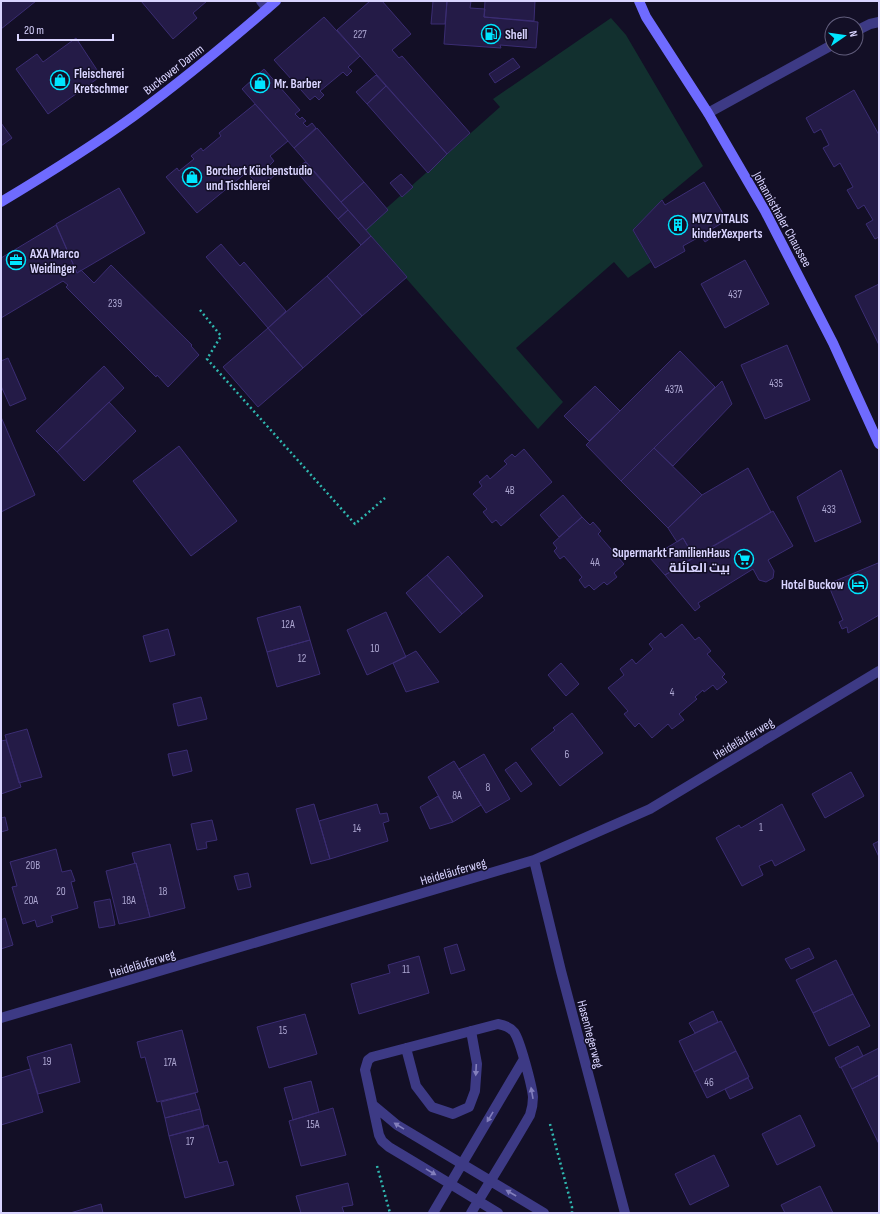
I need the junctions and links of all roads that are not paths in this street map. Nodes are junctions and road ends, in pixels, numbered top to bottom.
1 (276, 1) edge
2 (633, 1) edge
3 (639, 1) edge
4 (264, 5) edge
5 (646, 17) junction
6 (879, 22) edge
7 (864, 27) edge
8 (824, 49) edge
9 (708, 114) junction
10 (1, 202) edge
11 (879, 444) edge
12 (879, 671) edge
13 (534, 860) junction
14 (1, 1018) edge
15 (470, 1031) junction
16 (406, 1048) junction
17 (524, 1059) junction
18 (373, 1105) junction
19 (462, 1164) junction
20 (491, 1182) junction
21 (450, 1184) junction
22 (478, 1201) junction
23 (433, 1213) edge
24 (471, 1213) edge
25 (498, 1213) edge
26 (544, 1213) edge
27 (625, 1213) edge

1 - 4 main road, Buckower Damm
2 - 5 main road, Johannisthaler Chaussee
3 - 5 main road, Johannisthaler Chaussee
4 - 10 main road, Buckower Damm
5 - 9 main road, Johannisthaler Chaussee
6 - 7 street
8 - 9 street
9 - 11 main road, Johannisthaler Chaussee
12 - 13 street, Heideläuferweg
13 - 14 street, Heideläuferweg
13 - 27 street, Hasenhegerweg
15 - 16 street
15 -> 16 street
15 - 17 street
16 - 18 street
17 -> 19 street
20 -> 17 street
19 -> 18 street
18 -> 21 street
19 - 20 street
19 - 21 street
20 - 22 street
26 -> 20 street
21 - 22 street
21 - 23 street
22 - 24 street
22 - 25 street

